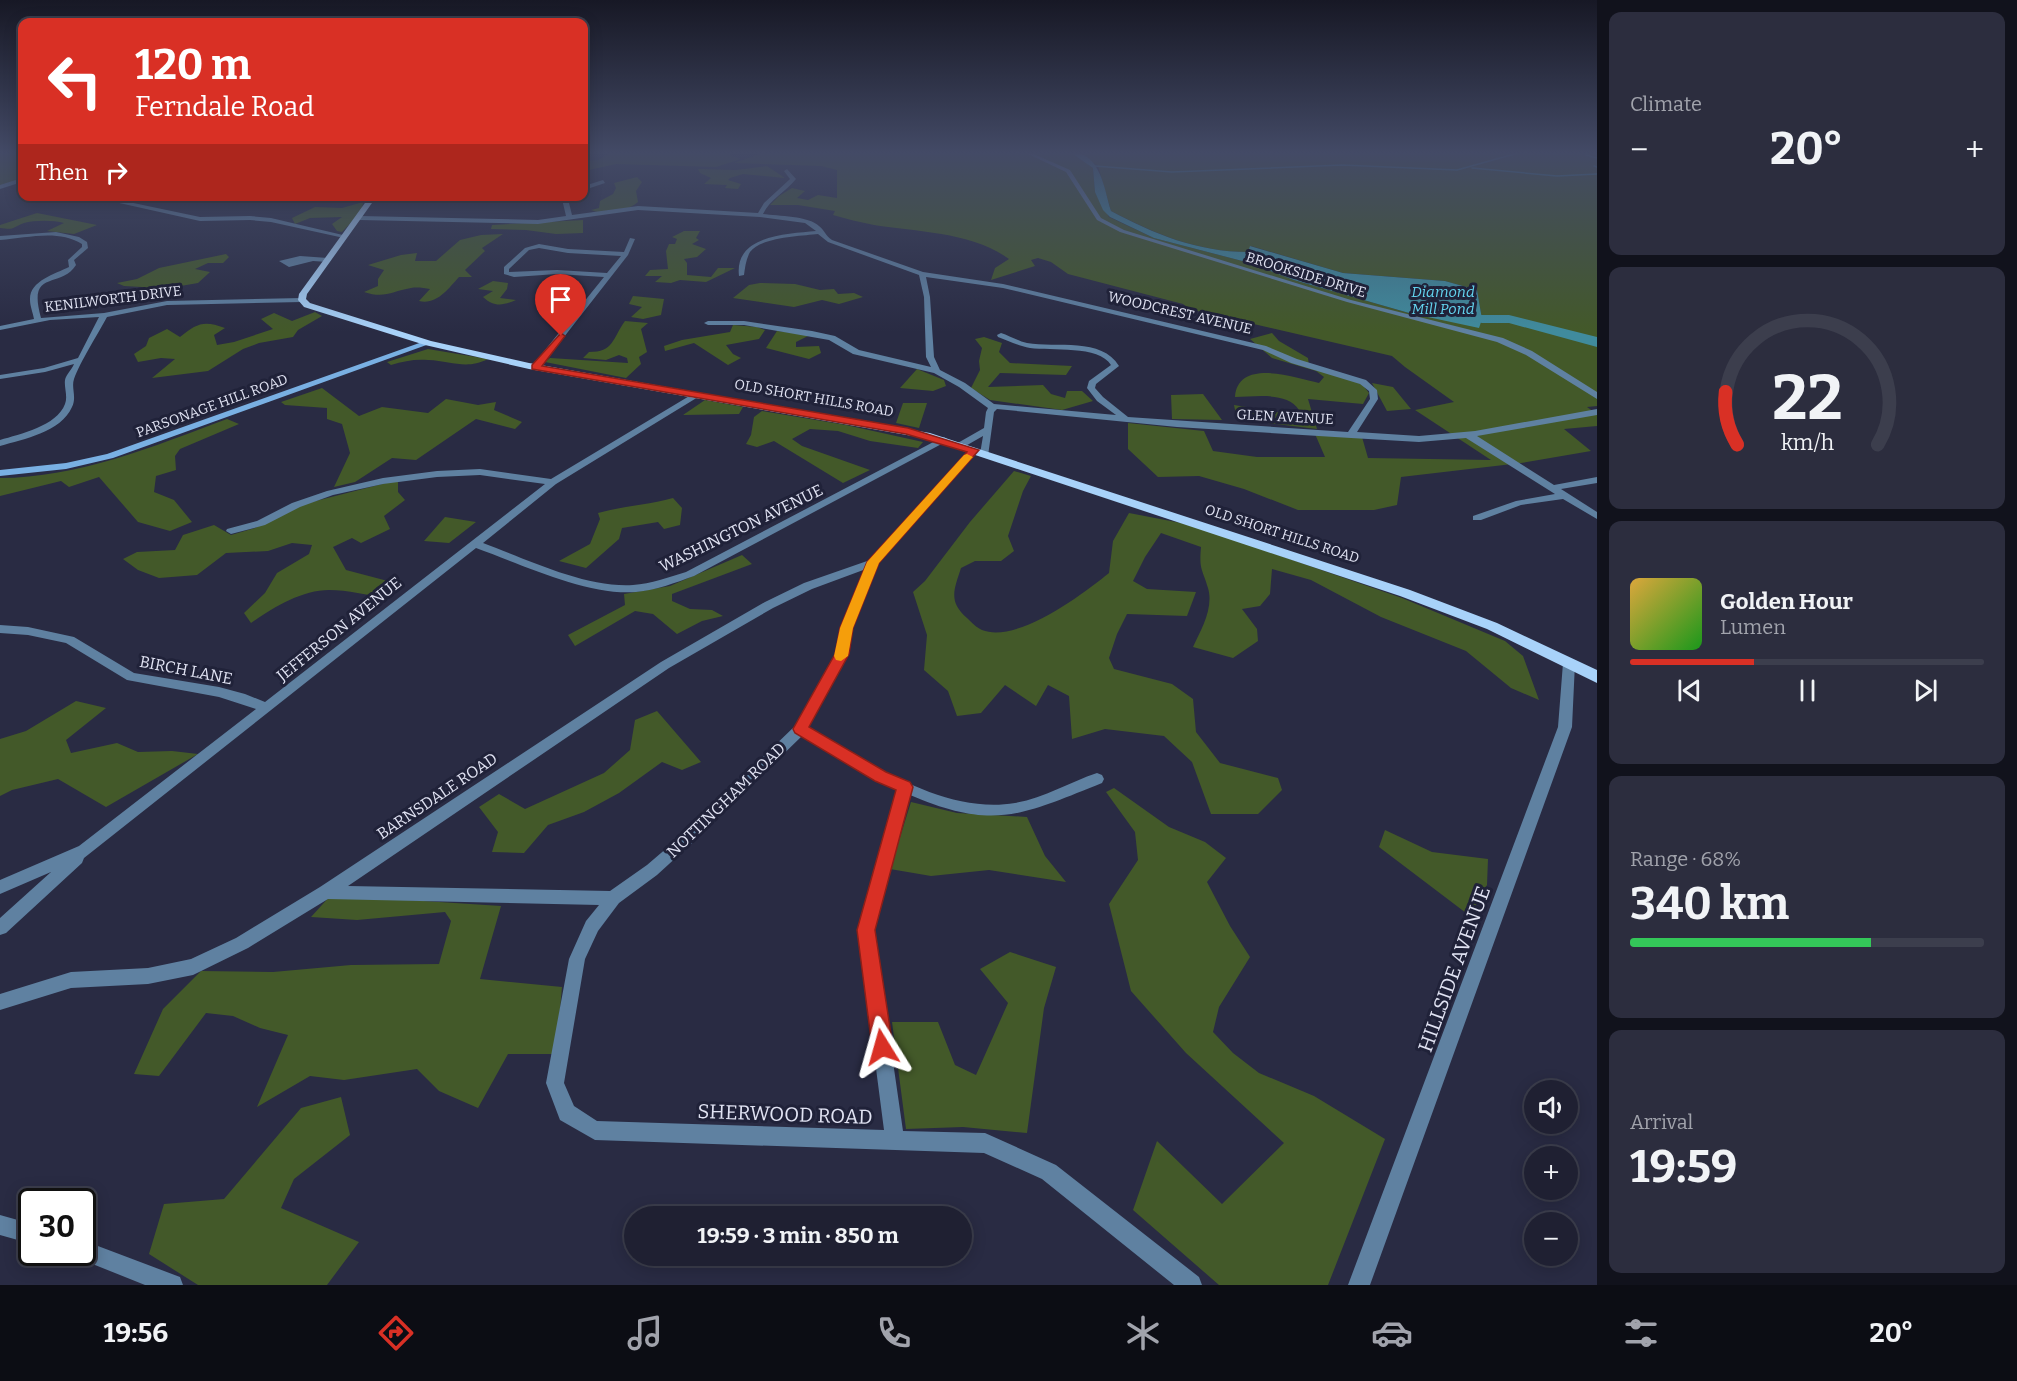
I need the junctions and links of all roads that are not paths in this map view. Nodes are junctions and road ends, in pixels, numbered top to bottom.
1 (166, 212) edge
2 (364, 212) edge
3 (568, 212) edge
4 (618, 212) edge
5 (710, 212) edge
6 (761, 212) edge
7 (1095, 212) edge
8 (760, 215) junction
9 (360, 218) junction
10 (570, 219) junction
11 (820, 232) junction
12 (344, 236) junction
13 (0, 238) edge
14 (632, 239) dead end
15 (626, 254) junction
16 (312, 259) dead end
17 (327, 260) junction
18 (610, 274) junction
19 (922, 274) junction
20 (741, 275) dead end
21 (302, 300) junction
22 (105, 315) junction
23 (38, 320) junction
24 (708, 322) dead end
25 (0, 328) edge
26 (1001, 335) dead end
27 (428, 343) junction
28 (81, 359) junction
29 (536, 367) junction
30 (45, 370) junction
31 (937, 371) junction
32 (0, 377) edge
33 (69, 381) junction
34 (699, 394) junction
35 (1597, 396) edge
36 (993, 407) junction
37 (1597, 412) edge
38 (1126, 419) junction
39 (988, 429) junction
40 (1351, 435) junction
41 (1468, 435) junction
42 (944, 440) junction
43 (0, 443) edge
44 (959, 446) junction
45 (979, 452) junction
46 (0, 473) edge
47 (1597, 480) edge
48 (553, 482) junction
49 (1552, 488) junction
50 (1564, 495) junction
51 (1597, 516) edge
52 (1477, 518) dead end
53 (231, 531) dead end
54 (473, 543) junction
55 (874, 562) junction
56 (0, 629) edge
57 (1569, 663) junction
58 (1597, 677) edge
59 (267, 708) junction
60 (801, 729) junction
61 (1097, 779) dead end
62 (905, 787) junction
63 (84, 851) junction
64 (0, 886) edge
65 (326, 892) junction
66 (613, 898) junction
67 (0, 928) edge
68 (0, 1002) edge
69 (895, 1141) junction
70 (0, 1225) edge
71 (18, 1230) edge
72 (96, 1255) edge
73 (172, 1285) edge
74 (1191, 1285) edge
75 (1359, 1285) edge

1 - 12 street
2 - 9 main road
3 - 10 street
4 - 10 street
5 - 8 street
6 - 8 street
7 - 35 street, BROOKSIDE DRIVE
8 - 11 street
9 - 10 street
9 - 12 main road
11 - 19 street
11 - 20 street
12 - 17 main road
13 - 23 street
14 - 15 street
15 - 18 street
15 - 18 street
16 - 17 street
17 - 21 main road
18 - 29 street
19 - 31 street
19 - 40 street, WOODCREST AVENUE
21 - 22 street, KENILWORTH DRIVE
21 - 27 main road, OLD SHORT HILLS ROAD
22 - 23 street, KENILWORTH DRIVE
22 - 28 street
23 - 25 street, KENILWORTH DRIVE
24 - 31 street
26 - 38 street
27 - 29 main road, OLD SHORT HILLS ROAD
27 - 46 street, PARSONAGE HILL ROAD
28 - 30 street
28 - 33 street
29 - 34 main road, OLD SHORT HILLS ROAD
30 - 32 street
30 - 33 street
31 - 36 street
33 - 43 street
34 - 42 main road, OLD SHORT HILLS ROAD
34 - 48 street, JEFFERSON AVENUE
36 - 38 street, GLEN AVENUE
36 - 39 street
37 - 41 street, GLEN AVENUE
38 - 40 street, GLEN AVENUE
39 - 44 street
39 - 45 street
40 - 41 street, GLEN AVENUE
41 - 49 street
42 - 44 main road, OLD SHORT HILLS ROAD
42 - 54 street, WASHINGTON AVENUE
44 - 45 main road, OLD SHORT HILLS ROAD
45 - 55 street, NOTTINGHAM ROAD
45 - 57 main road, OLD SHORT HILLS ROAD
47 - 49 street
48 - 53 street
48 - 54 street, JEFFERSON AVENUE
49 - 50 street
50 - 51 street
50 - 52 street
54 - 59 street, JEFFERSON AVENUE
55 - 60 street, NOTTINGHAM ROAD
55 - 65 street, BARNSDALE ROAD
56 - 59 street, BIRCH LANE
57 - 58 main road, OLD SHORT HILLS ROAD
57 - 75 street, HILLSIDE AVENUE
59 - 63 street, JEFFERSON AVENUE
60 - 62 street
60 - 66 street, NOTTINGHAM ROAD
61 - 62 street
62 - 69 street
63 - 64 street, JEFFERSON AVENUE
63 - 67 street
65 - 66 street
65 - 68 street, BARNSDALE ROAD
66 - 69 street, SHERWOOD ROAD
69 - 74 street, SHERWOOD ROAD
70 - 71 street
72 - 73 street

